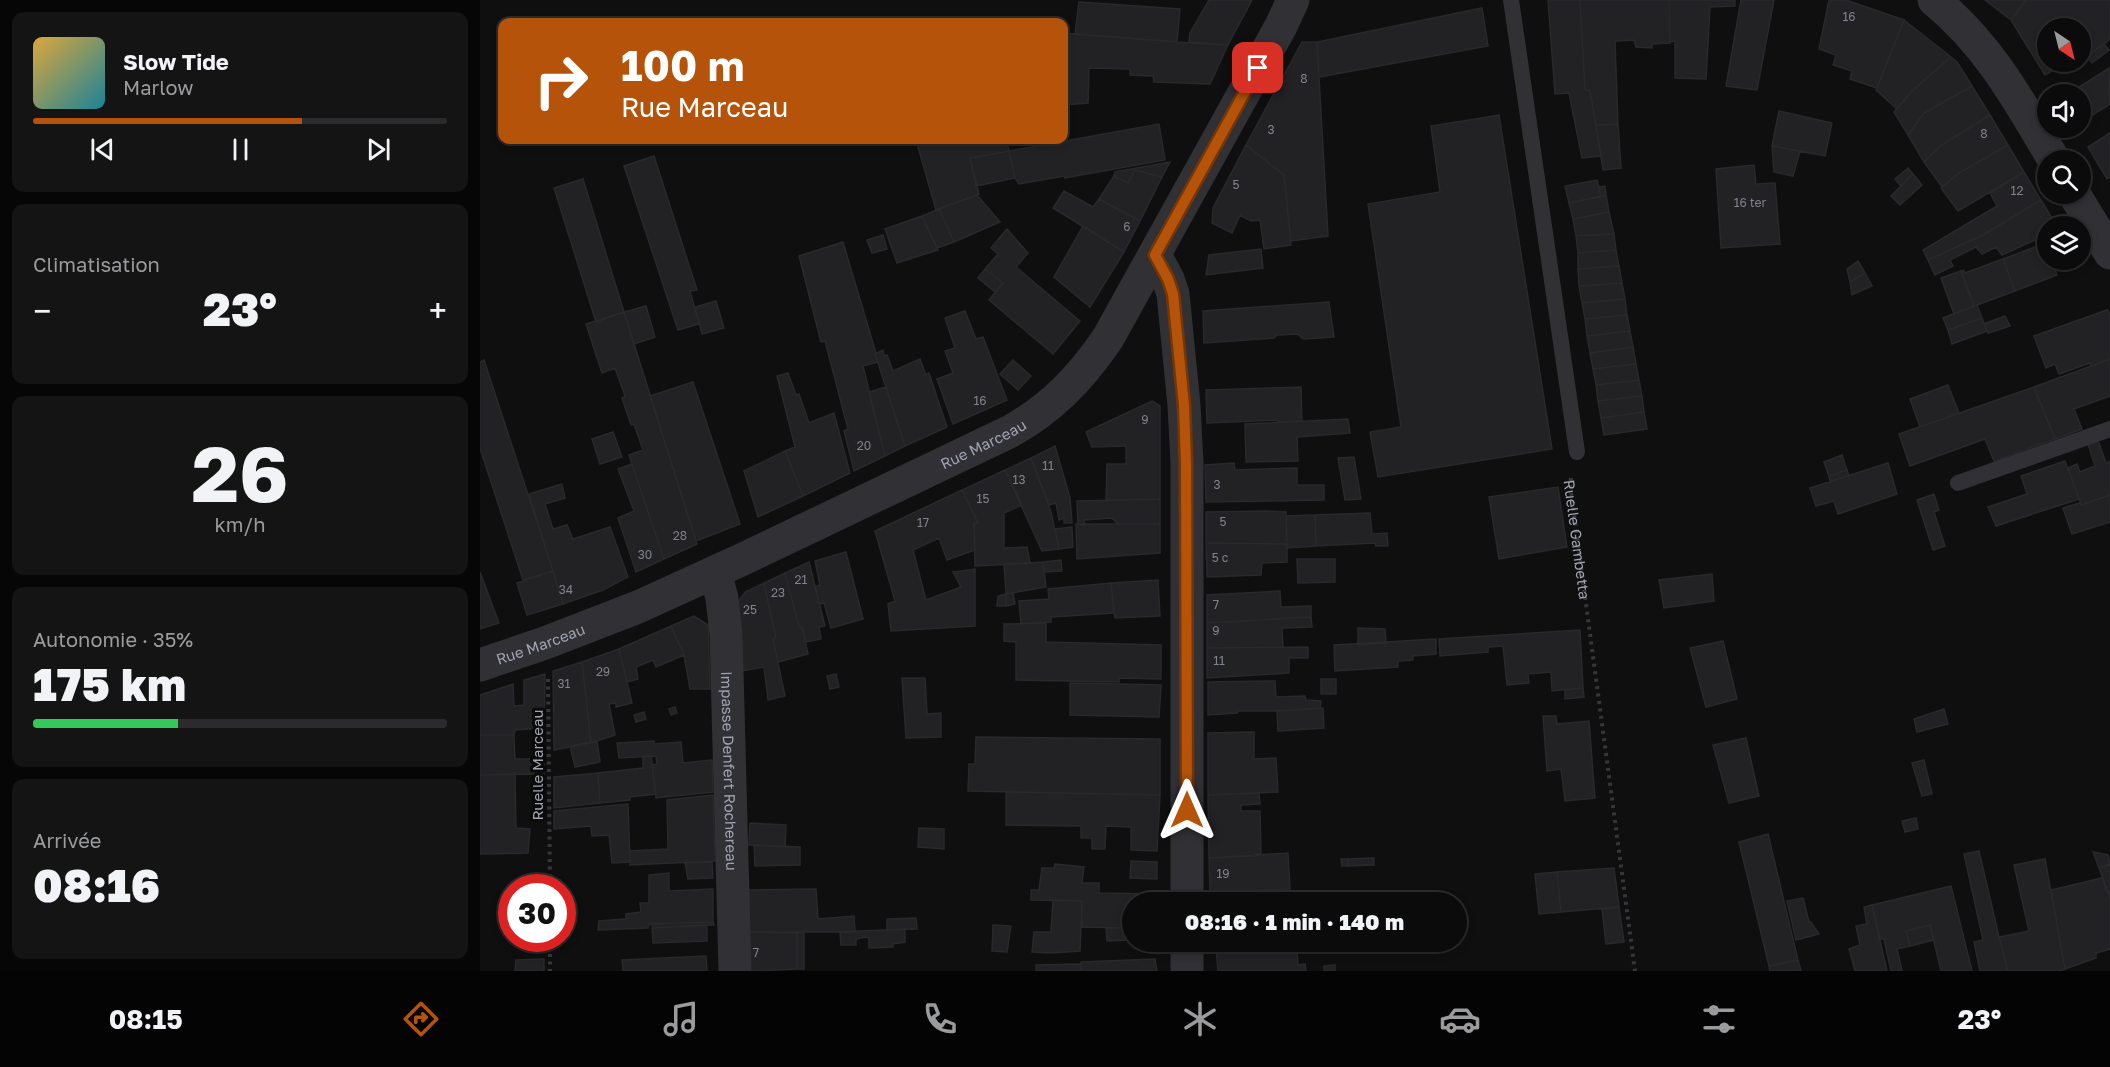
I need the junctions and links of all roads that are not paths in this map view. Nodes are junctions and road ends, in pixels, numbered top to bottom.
1 (1293, 0) edge
2 (1511, 0) edge
3 (1934, 0) edge
4 (2048, 150) edge
5 (2080, 204) edge
6 (2110, 253) edge
7 (1155, 255) junction
8 (2110, 429) edge
9 (1577, 452) road end
10 (1958, 483) dead end
11 (715, 572) junction
12 (480, 665) edge
13 (1187, 892) edge
14 (1187, 952) edge
15 (735, 971) edge
16 (1187, 971) edge

1 - 7 street, Rue Marceau
2 - 9 lane
3 - 4 street
5 - 6 street
7 - 11 street, Rue Marceau
7 - 13 street
8 - 10 lane
11 - 12 street, Rue Marceau
11 - 15 street, Impasse Denfert Rochereau
14 - 16 street

